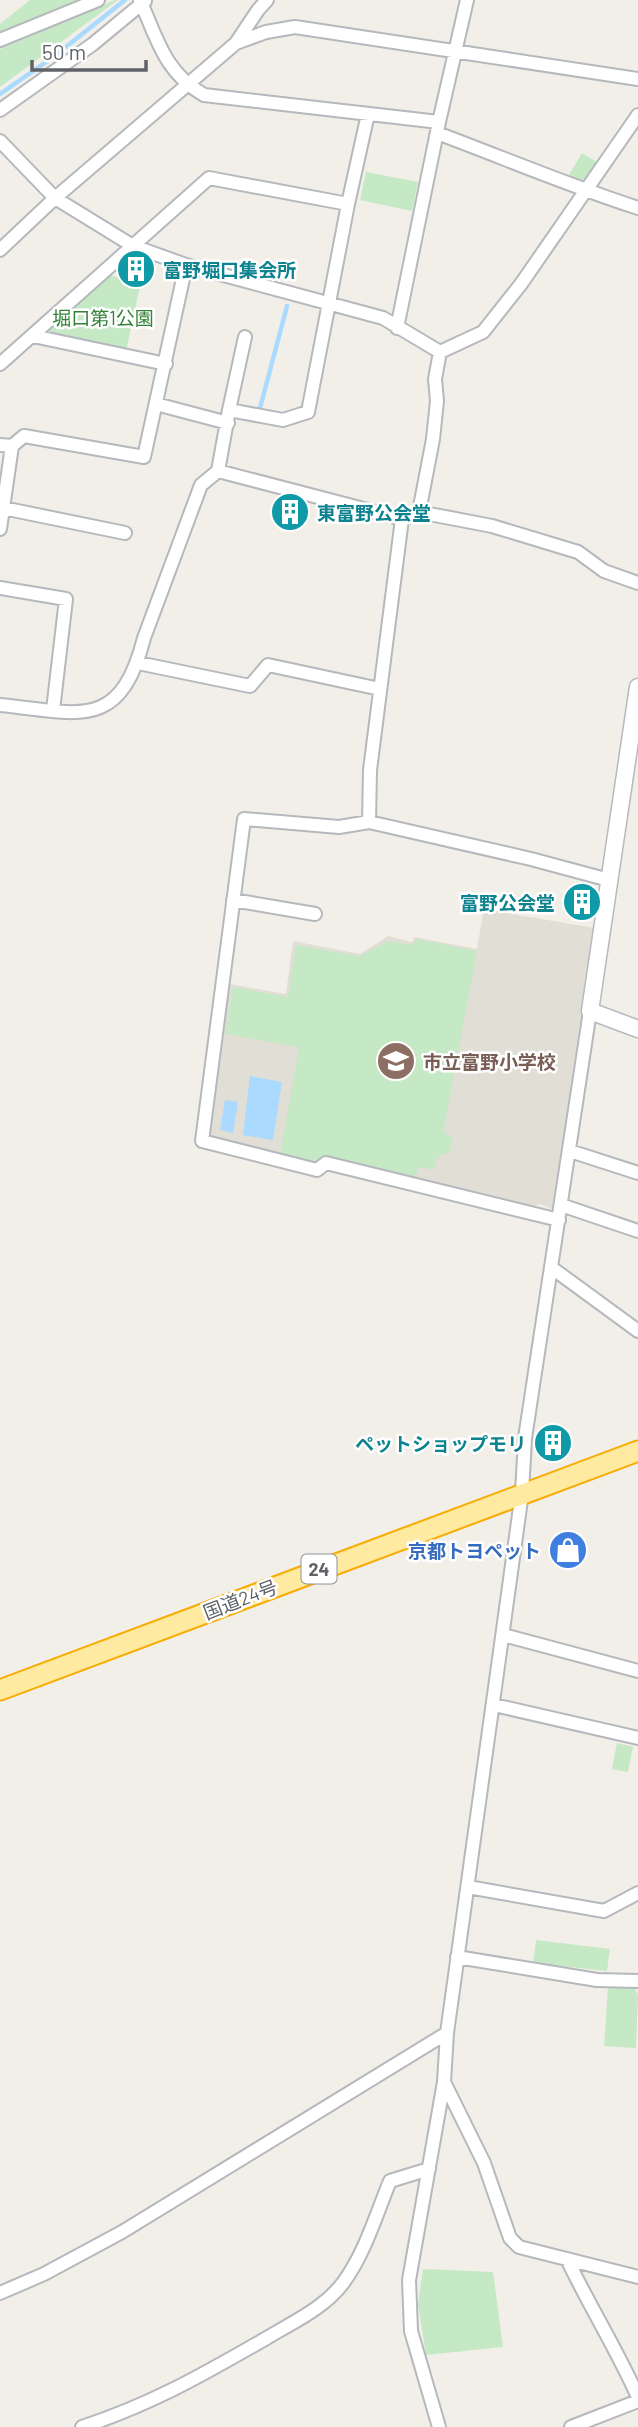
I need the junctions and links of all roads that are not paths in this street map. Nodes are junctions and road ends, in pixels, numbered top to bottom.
1 (99, 0) edge
2 (267, 0) edge
3 (467, 0) edge
4 (143, 1) edge
5 (0, 40) edge
6 (236, 43) junction
7 (456, 52) junction
8 (638, 79) edge
9 (187, 85) junction
10 (0, 110) edge
11 (368, 114) junction
12 (638, 115) edge
13 (438, 128) junction
14 (0, 141) edge
15 (586, 191) junction
16 (55, 198) junction
17 (348, 204) junction
18 (638, 208) edge
19 (133, 246) junction
20 (0, 250) edge
21 (186, 265) junction
22 (330, 303) junction
23 (397, 328) junction
24 (33, 336) junction
25 (245, 337) dead end
26 (440, 352) junction
27 (0, 364) edge
28 (166, 364) junction
29 (156, 404) junction
30 (229, 410) junction
31 (228, 423) junction
32 (6, 445) edge
33 (218, 471) junction
34 (3, 509) junction
35 (419, 512) junction
36 (402, 519) junction
37 (0, 529) edge
38 (125, 533) dead end
39 (638, 583) edge
40 (0, 588) edge
41 (138, 663) junction
42 (638, 687) edge
43 (380, 689) junction
44 (0, 705) edge
45 (53, 710) junction
46 (369, 822) junction
47 (609, 880) junction
48 (233, 900) junction
49 (315, 914) dead end
50 (590, 1011) junction
51 (638, 1029) edge
52 (570, 1151) junction
53 (638, 1173) edge
54 (561, 1205) junction
55 (559, 1220) junction
56 (638, 1231) edge
57 (552, 1268) junction
58 (638, 1331) edge
59 (638, 1451) edge
60 (522, 1493) junction
61 (503, 1635) junction
62 (638, 1671) edge
63 (0, 1690) edge
64 (494, 1705) junction
65 (638, 1738) edge
66 (468, 1887) junction
67 (638, 1893) edge
68 (457, 1958) junction
69 (638, 1981) edge
70 (447, 2033) junction
71 (443, 2082) junction
72 (429, 2169) junction
73 (568, 2260) junction
74 (638, 2277) edge
75 (0, 2293) edge
76 (638, 2398) edge
77 (82, 2427) edge
78 (439, 2427) edge
79 (570, 2427) edge

1 - 5 street
2 - 6 street
3 - 7 street
4 - 9 street
4 - 10 street
6 - 7 street
6 - 9 street
7 - 8 street
7 - 13 street
9 - 11 street
9 - 16 street
11 - 13 street
11 - 17 street
12 - 15 street
13 - 15 street
13 - 23 street
14 - 16 street
15 - 18 street
15 - 26 street
16 - 19 street
16 - 20 street
17 - 19 street
17 - 22 street
19 - 21 street
19 - 24 street
21 - 22 street
21 - 28 street
22 - 23 street
22 - 30 street
23 - 26 street
24 - 27 street
24 - 28 street
25 - 30 street
26 - 35 street
28 - 29 street
29 - 31 street
29 - 32 street
30 - 31 street
31 - 33 street
32 - 34 street
33 - 36 street
33 - 41 street
34 - 37 street
34 - 38 street
35 - 36 street
35 - 39 street
36 - 43 street
40 - 45 street
41 - 43 street
41 - 45 street
42 - 47 main road
43 - 46 street
44 - 45 street
46 - 47 street
46 - 48 street
47 - 50 main road
48 - 49 street
48 - 55 street
50 - 51 main road
50 - 52 street
52 - 53 street
52 - 54 street
54 - 55 street
54 - 56 street
55 - 57 street
57 - 58 street
57 - 60 street
59 - 60 highway, 国道24号 / 24
60 - 61 street
60 - 63 highway, 国道24号 / 24
61 - 62 street
61 - 64 street
64 - 65 street
64 - 66 street
66 - 67 street
66 - 68 street
68 - 69 street
68 - 70 street
70 - 71 street
70 - 75 street
71 - 72 street
71 - 73 street
72 - 77 street
72 - 78 street
73 - 74 street
73 - 76 street
76 - 79 street

